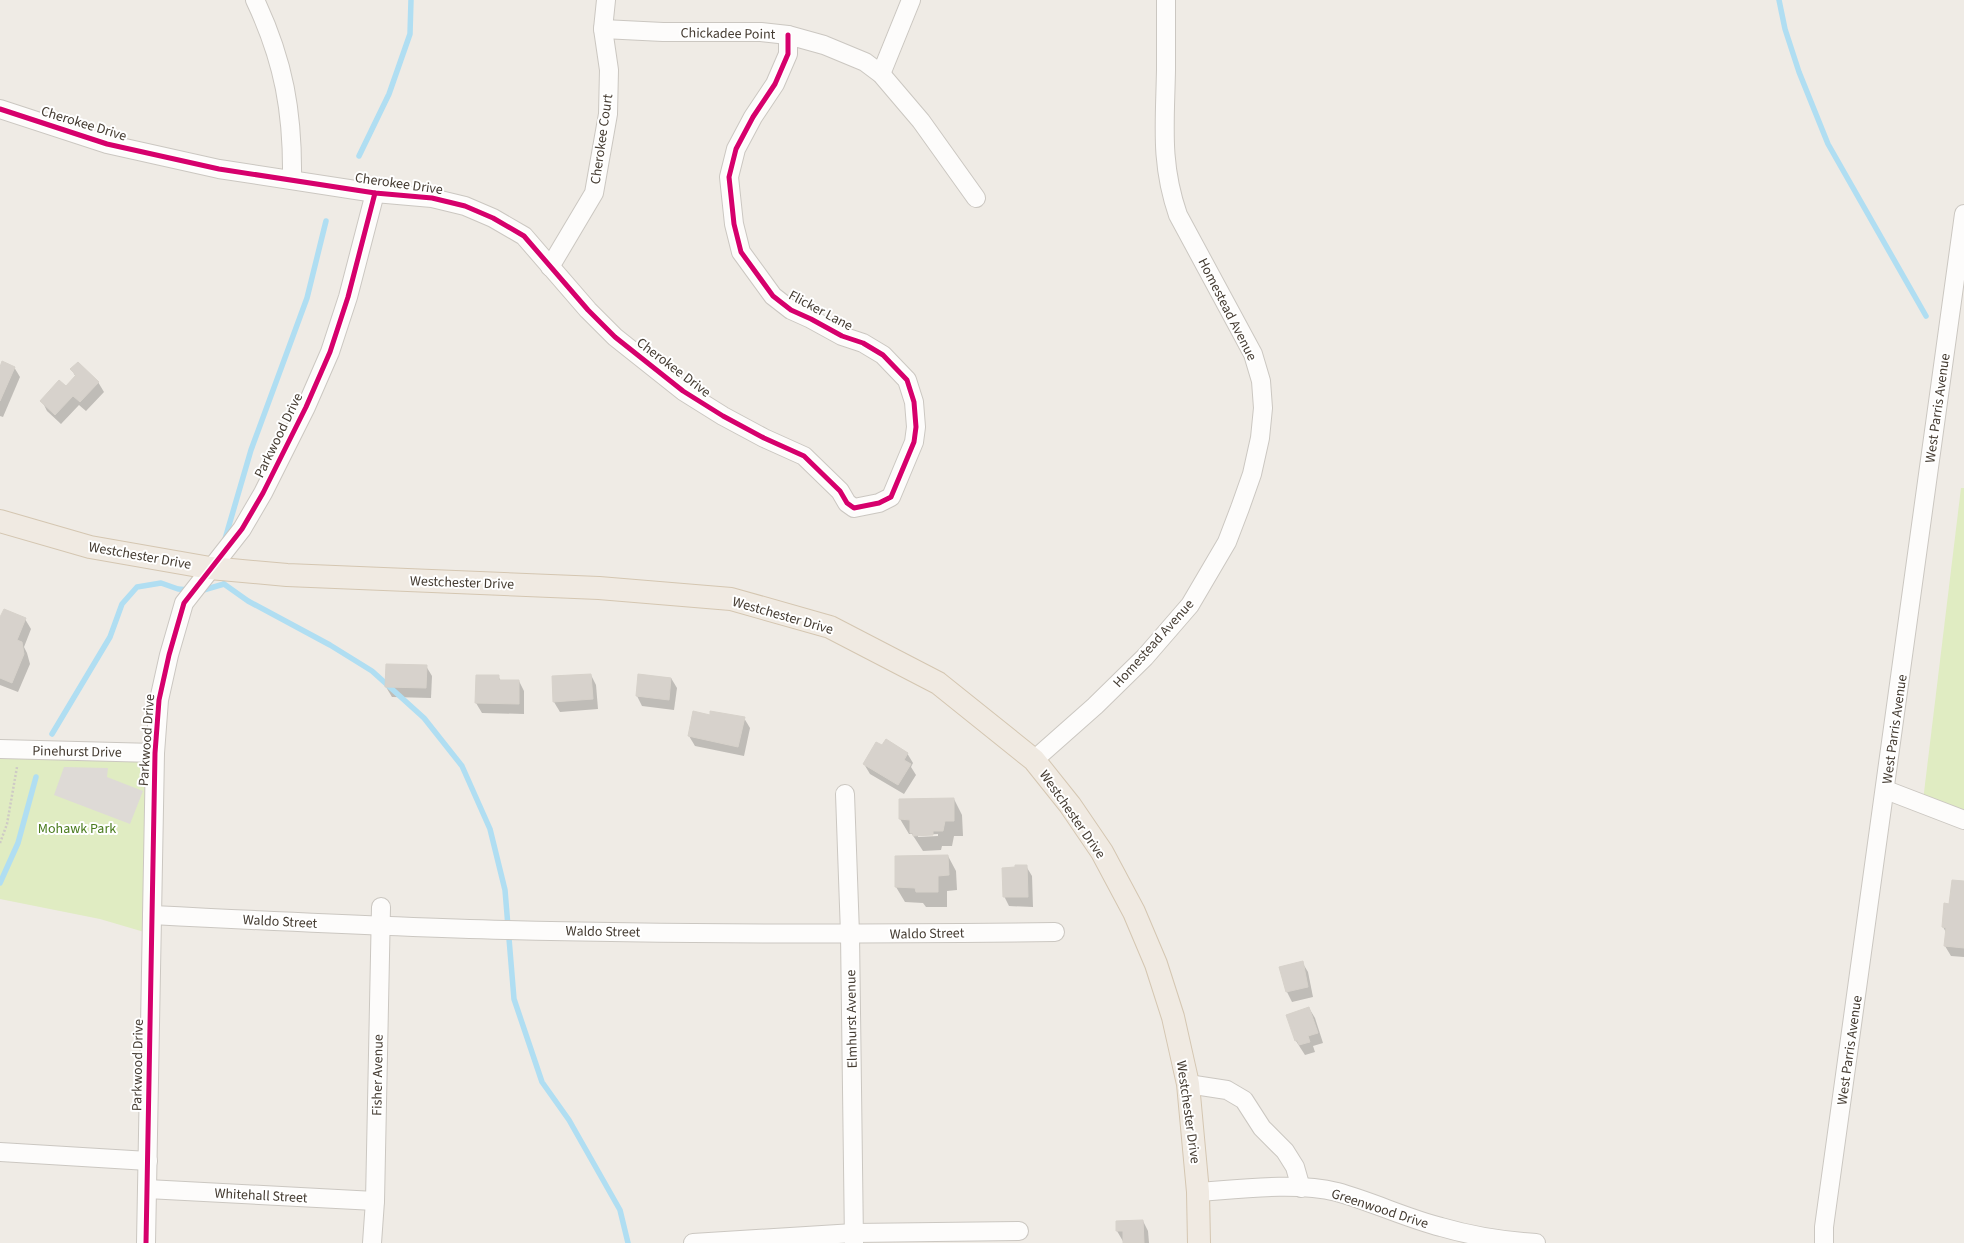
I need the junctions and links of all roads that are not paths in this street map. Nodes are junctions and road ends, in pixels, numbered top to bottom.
1 (255, 0) edge
2 (606, 0) edge
3 (911, 0) edge
4 (1166, 0) edge
5 (602, 29) junction
6 (788, 35) junction
7 (881, 74) junction
8 (0, 109) edge
9 (292, 180) junction
10 (375, 193) junction
11 (976, 198) dead end
12 (1964, 214) edge
13 (550, 267) junction
14 (862, 506) joint
15 (0, 522) edge
16 (210, 568) junction
17 (0, 748) edge
18 (155, 753) junction
19 (1034, 760) junction
20 (1886, 790) junction
21 (845, 794) dead end
22 (1964, 820) edge
23 (381, 907) dead end
24 (152, 915) junction
25 (380, 926) junction
26 (1055, 932) dead end
27 (850, 934) junction
28 (1188, 1084) junction
29 (0, 1152) edge
30 (148, 1161) junction
31 (1301, 1188) junction
32 (146, 1189) junction
33 (1198, 1192) junction
34 (375, 1201) junction
35 (1019, 1231) dead end
36 (854, 1238) edge
37 (146, 1243) edge
38 (372, 1243) edge
39 (693, 1243) edge
40 (1199, 1243) edge
41 (1536, 1243) edge
42 (1824, 1243) edge

1 - 9 street
2 - 5 street, Cherokee Court
3 - 7 street
4 - 19 street, Homestead Avenue
5 - 6 street, Chickadee Point
5 - 13 street, Cherokee Court
6 - 7 street, Chickadee Point
6 - 14 street, Flicker Lane
7 - 11 street, Chickadee Point
8 - 9 street, Cherokee Drive
9 - 10 street, Cherokee Drive
10 - 13 street, Cherokee Drive
10 - 16 street, Parkwood Drive
12 - 20 street, West Parris Avenue
13 - 14 street, Cherokee Drive
15 - 16 main road, Westchester Drive
16 - 18 street, Parkwood Drive
16 - 19 main road, Westchester Drive
17 - 18 street, Pinehurst Drive
18 - 24 street, Parkwood Drive
19 - 28 main road, Westchester Drive
20 - 22 street
20 - 42 street, West Parris Avenue
21 - 27 street, Elmhurst Avenue
23 - 25 street, Fisher Avenue
24 - 25 street, Waldo Street
24 - 30 street, Parkwood Drive
25 - 27 street, Waldo Street
25 - 34 street, Fisher Avenue
26 - 27 street, Waldo Street
27 - 36 street, Elmhurst Avenue
28 - 31 street
28 - 33 main road, Westchester Drive
29 - 30 street
30 - 32 street, Parkwood Drive
31 - 33 street, Greenwood Drive
31 - 41 street, Greenwood Drive
32 - 34 street, Whitehall Street
32 - 37 street, Parkwood Drive
33 - 40 main road, Westchester Drive
34 - 38 street, Fisher Avenue
35 - 36 street
36 - 39 street

